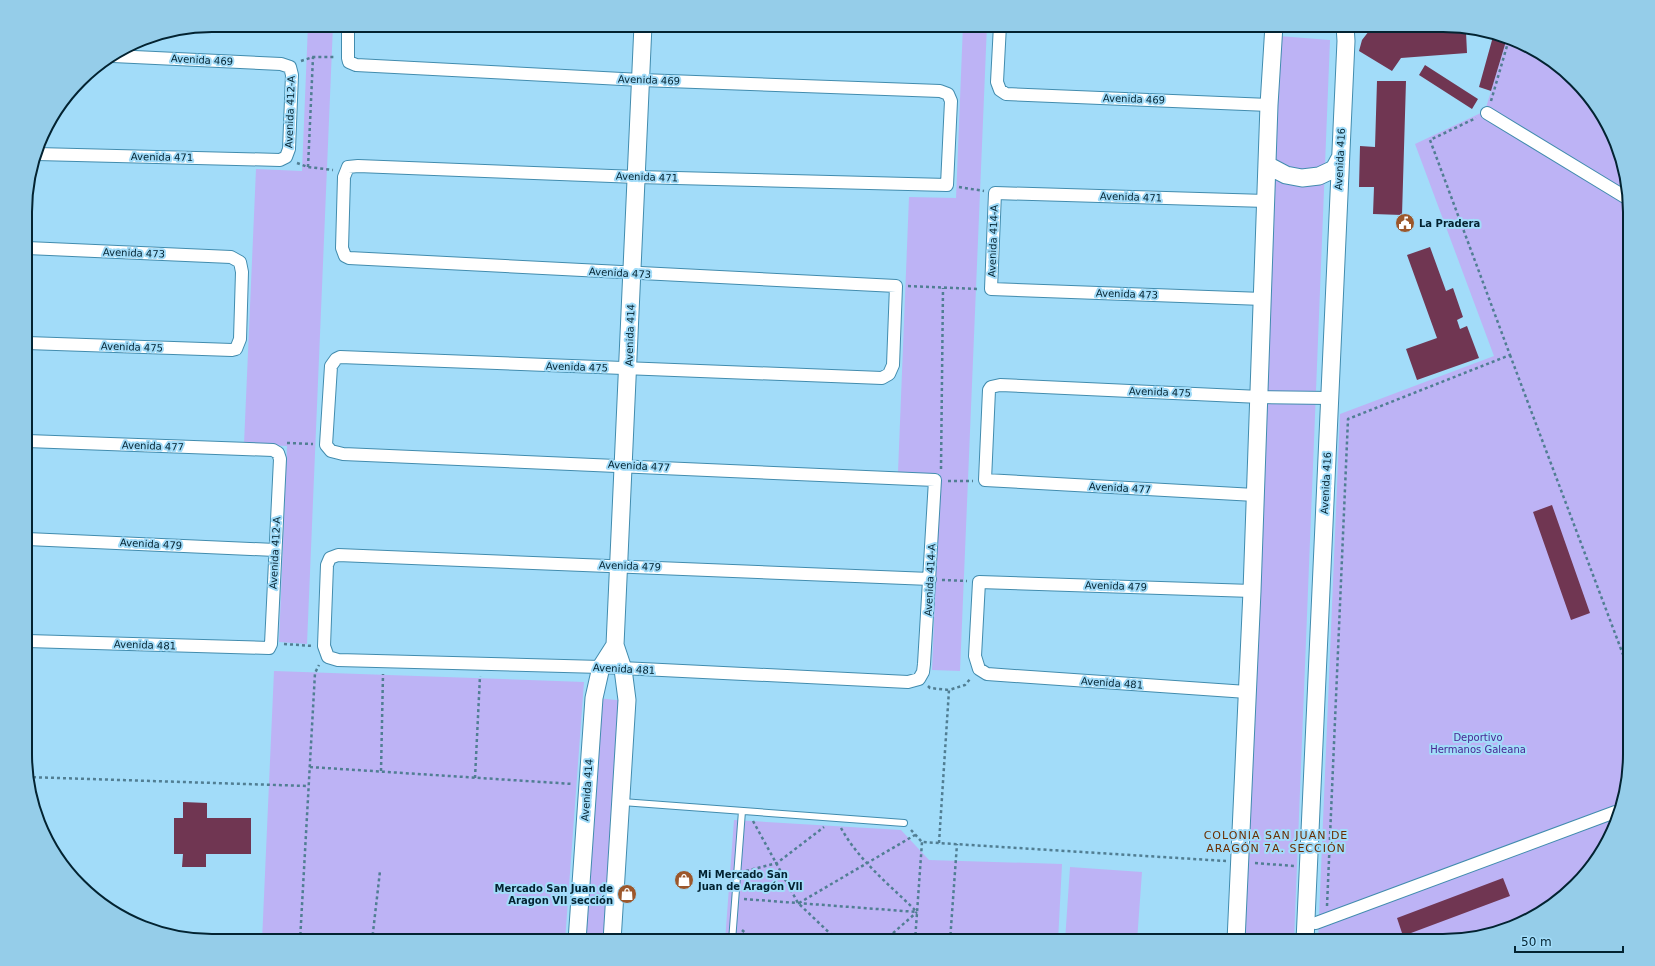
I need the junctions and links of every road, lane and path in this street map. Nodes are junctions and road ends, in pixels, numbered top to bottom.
1 (348, 32) edge
2 (643, 32) edge
3 (1000, 32) edge
4 (1274, 32) edge
5 (1345, 32) edge
6 (1507, 44) edge
7 (121, 56) edge
8 (313, 57) junction
9 (348, 60) junction
10 (290, 67) junction
11 (641, 80) junction
12 (1269, 105) junction
13 (1487, 113) junction
14 (42, 154) edge
15 (286, 157) junction
16 (1340, 158) junction
17 (1267, 166) junction
18 (308, 167) junction
19 (347, 169) junction
20 (637, 177) junction
21 (947, 185) junction
22 (995, 193) junction
23 (1622, 195) edge
24 (1266, 201) junction
25 (32, 248) edge
26 (633, 274) junction
27 (896, 286) junction
28 (942, 288) junction
29 (991, 289) junction
30 (1263, 299) junction
31 (32, 343) edge
32 (236, 349) joint
33 (1510, 355) junction
34 (629, 369) junction
35 (1260, 397) junction
36 (1330, 398) junction
37 (32, 441) edge
38 (326, 445) junction
39 (278, 453) junction
40 (624, 466) junction
41 (938, 480) junction
42 (985, 480) junction
43 (1255, 495) junction
44 (32, 539) edge
45 (275, 550) junction
46 (620, 566) junction
47 (930, 579) junction
48 (979, 582) junction
49 (1252, 591) junction
50 (32, 641) edge
51 (616, 645) junction
52 (267, 646) junction
53 (326, 652) junction
54 (1623, 654) edge
55 (384, 661) junction
56 (481, 664) junction
57 (601, 667) junction
58 (623, 669) junction
59 (979, 669) junction
60 (315, 673) dead end
61 (919, 679) junction
62 (949, 690) junction
63 (1247, 692) junction
64 (310, 767) junction
65 (381, 771) junction
66 (34, 777) edge
67 (475, 778) junction
68 (587, 785) junction
69 (308, 786) junction
70 (620, 802) junction
71 (745, 811) junction
72 (1613, 813) edge
73 (836, 818) junction
74 (904, 823) joint
75 (915, 835) junction
76 (922, 842) junction
77 (939, 843) junction
78 (957, 844) junction
79 (867, 862) junction
80 (1239, 862) junction
81 (776, 864) junction
82 (1308, 867) junction
83 (380, 871) dead end
84 (737, 874) junction
85 (735, 899) junction
86 (798, 903) junction
87 (917, 912) junction
88 (1321, 921) junction
89 (300, 934) edge
90 (373, 934) edge
91 (577, 934) edge
92 (612, 934) edge
93 (732, 934) edge
94 (831, 934) edge
95 (892, 934) edge
96 (915, 934) edge
97 (951, 934) edge
98 (1236, 934) edge
99 (1305, 934) edge
100 (1324, 934) edge

1 - 9 street
2 - 11 street, Avenida 414
3 - 12 street, Avenida 469
4 - 12 street
5 - 16 street, Avenida 416
6 - 13 path
7 - 10 street, Avenida 469
8 - 9 path
8 - 10 path
8 - 18 path
9 - 11 street, Avenida 469
10 - 15 street, Avenida 412-A
11 - 20 street, Avenida 414
11 - 21 street, Avenida 469
12 - 17 street
13 - 23 street
13 - 33 path
14 - 15 street, Avenida 471
15 - 18 path
16 - 17 street
16 - 36 street, Avenida 416
17 - 24 street
18 - 19 path
19 - 20 street, Avenida 471
19 - 26 street, Avenida 473
20 - 21 street, Avenida 471
20 - 26 street, Avenida 414
21 - 22 path
22 - 24 street, Avenida 471
22 - 29 street, Avenida 414-A
24 - 30 street
25 - 32 street, Avenida 473
26 - 27 street, Avenida 473
26 - 34 street, Avenida 414
27 - 28 path
27 - 34 street, Avenida 475
28 - 29 path
28 - 41 path
29 - 30 street, Avenida 473
30 - 35 street
31 - 32 street, Avenida 475
33 - 54 path
33 - 88 path
34 - 38 street, Avenida 475
34 - 40 street, Avenida 414
35 - 36 street, Avenida 475
35 - 42 street, Avenida 475
35 - 43 street
36 - 82 street, Avenida 416
37 - 39 street, Avenida 477
38 - 39 path
38 - 40 street, Avenida 477
39 - 45 street, Avenida 412-A
40 - 41 street, Avenida 477
40 - 46 street, Avenida 414
41 - 42 path
41 - 47 street, Avenida 414-A
42 - 43 street, Avenida 477
43 - 49 street
44 - 45 street, Avenida 479
45 - 52 street, Avenida 412-A
46 - 47 street, Avenida 479
46 - 51 street, Avenida 414
46 - 53 street, Avenida 479
47 - 48 path
47 - 61 street, Avenida 414-A
48 - 49 street, Avenida 479
48 - 59 street
49 - 63 street
50 - 52 street, Avenida 481
51 - 57 street, Avenida 414
51 - 58 street, Avenida 414
52 - 53 path
53 - 55 street, Avenida 481
55 - 56 street, Avenida 481
55 - 65 path
56 - 57 street, Avenida 481
56 - 67 path
57 - 58 street, Avenida 481
57 - 68 street, Avenida 414
58 - 61 street, Avenida 481
58 - 70 street, Avenida 414
59 - 62 path
59 - 63 street, Avenida 481
60 - 64 path
61 - 62 path
62 - 77 path
63 - 80 street
64 - 65 path
64 - 69 path
65 - 67 path
66 - 69 path
67 - 68 path
68 - 91 street, Avenida 414
69 - 89 path
70 - 71 lane
70 - 92 street, Avenida 414
71 - 73 lane
71 - 81 path
71 - 84 lane
72 - 88 street
73 - 74 lane
73 - 79 path
73 - 81 path
74 - 75 path
75 - 76 path
75 - 79 path
76 - 77 path
76 - 87 path
77 - 78 path
78 - 80 path
78 - 97 path
79 - 86 path
79 - 87 path
80 - 82 path
80 - 98 street
81 - 84 path
81 - 86 path
82 - 99 street, Avenida 416
83 - 90 path
84 - 85 lane
85 - 86 path
85 - 93 lane
86 - 87 path
86 - 94 path
87 - 95 path
87 - 96 path
88 - 100 path

